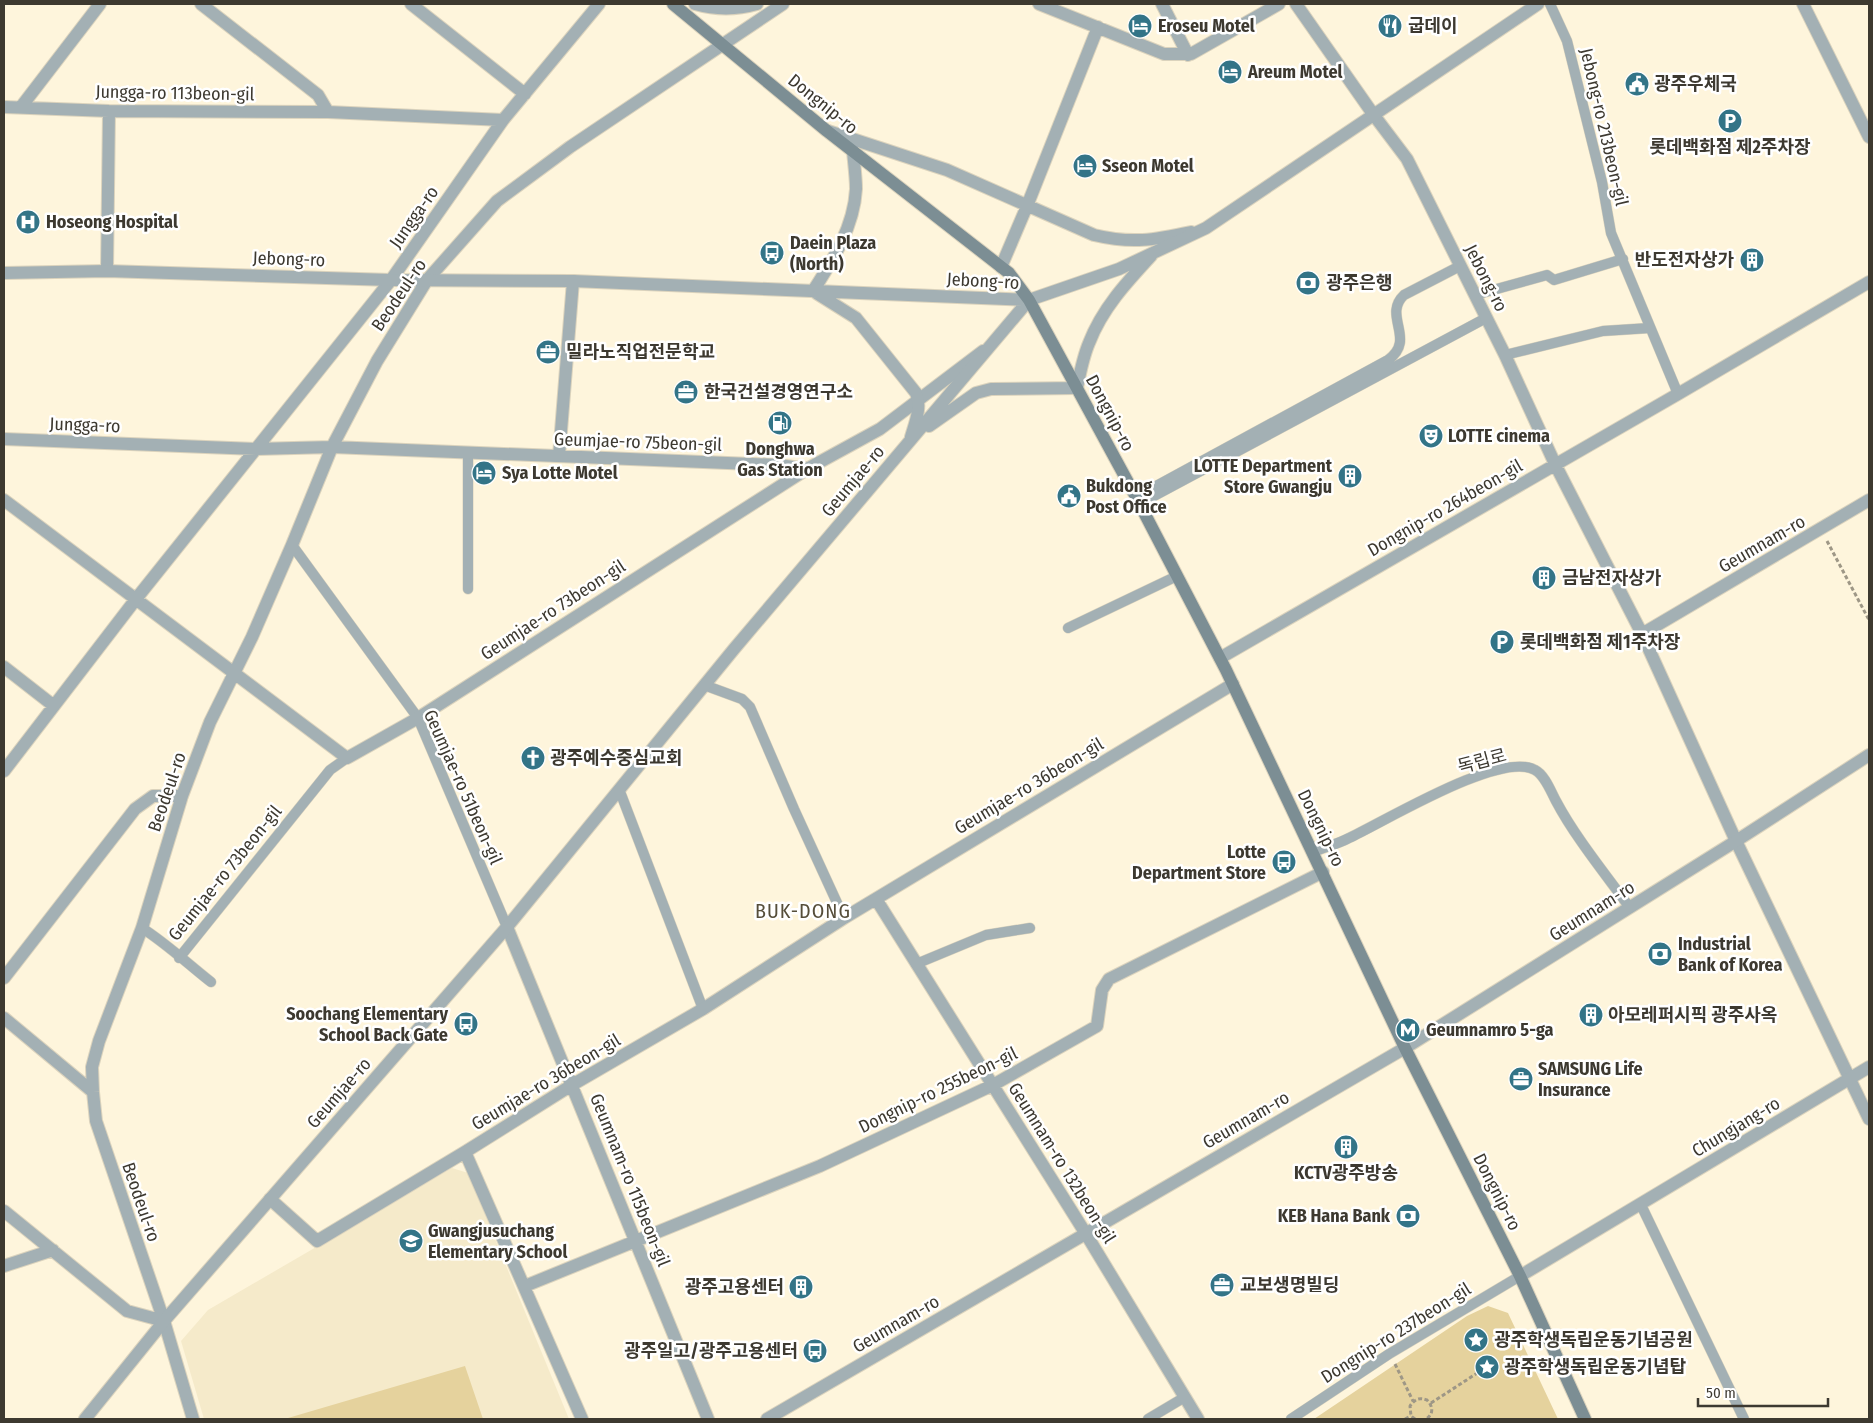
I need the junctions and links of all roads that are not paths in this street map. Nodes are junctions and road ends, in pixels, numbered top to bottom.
1 (100, 4) edge
2 (201, 4) edge
3 (411, 4) edge
4 (599, 4) edge
5 (673, 4) edge
6 (695, 4) edge
7 (757, 4) edge
8 (783, 4) edge
9 (1039, 4) edge
10 (1162, 4) edge
11 (1279, 4) edge
12 (1296, 4) edge
13 (1538, 4) edge
14 (1550, 4) edge
15 (1803, 4) edge
16 (1098, 26) junction
17 (724, 45) junction
18 (1188, 54) junction
19 (526, 94) junction
20 (4, 107) edge
21 (21, 107) junction
22 (109, 111) junction
23 (328, 112) junction
24 (1373, 114) junction
25 (503, 120) junction
26 (827, 131) junction
27 (1869, 137) edge
28 (853, 151) junction
29 (1028, 206) junction
30 (1206, 228) junction
31 (1155, 252) junction
32 (1623, 259) junction
33 (1001, 266) junction
34 (1460, 266) junction
35 (107, 271) junction
36 (4, 273) edge
37 (391, 280) junction
38 (427, 280) junction
39 (573, 280) junction
40 (1869, 282) edge
41 (813, 291) junction
42 (1475, 295) junction
43 (1029, 300) junction
44 (1486, 318) junction
45 (1650, 328) junction
46 (993, 343) junction
47 (1505, 355) junction
48 (1076, 388) junction
49 (1678, 394) junction
50 (919, 399) junction
51 (4, 439) edge
52 (909, 442) junction
53 (332, 447) junction
54 (256, 449) junction
55 (468, 453) junction
56 (559, 456) junction
57 (1555, 464) junction
58 (806, 468) junction
59 (4, 500) edge
60 (1138, 500) junction
61 (1869, 500) edge
62 (292, 545) junction
63 (1177, 576) junction
64 (468, 589) dead end
65 (136, 599) junction
66 (1068, 628) dead end
67 (1642, 634) junction
68 (1220, 658) junction
69 (4, 667) edge
70 (234, 672) junction
71 (1232, 684) junction
72 (704, 685) junction
73 (54, 706) junction
74 (418, 718) junction
75 (1869, 755) edge
76 (347, 758) junction
77 (4, 771) edge
78 (619, 789) junction
79 (182, 796) junction
80 (1736, 842) junction
81 (1313, 852) junction
82 (1322, 872) junction
83 (876, 899) junction
84 (1630, 908) junction
85 (844, 918) junction
86 (507, 927) junction
87 (142, 928) junction
88 (1030, 928) dead end
89 (179, 958) junction
90 (916, 964) junction
91 (4, 978) edge
92 (212, 982) dead end
93 (703, 1009) junction
94 (4, 1018) edge
95 (1405, 1048) junction
96 (1869, 1067) edge
97 (1850, 1078) junction
98 (572, 1085) junction
99 (993, 1086) junction
100 (93, 1092) junction
101 (1869, 1119) edge
102 (465, 1152) junction
103 (270, 1199) junction
104 (1641, 1204) junction
105 (4, 1211) edge
106 (1086, 1234) junction
107 (636, 1240) junction
108 (53, 1250) junction
109 (4, 1266) edge
110 (1520, 1276) junction
111 (524, 1286) junction
112 (164, 1321) junction
113 (1184, 1396) junction
114 (85, 1419) edge
115 (194, 1419) edge
116 (582, 1419) edge
117 (708, 1419) edge
118 (767, 1419) edge
119 (1148, 1419) edge
120 (1198, 1419) edge
121 (1291, 1419) edge
122 (1585, 1419) edge
123 (1744, 1419) edge

1 - 21 street
2 - 23 street
3 - 19 street
4 - 19 street, Jungga-ro
5 - 17 main road, Dongnip-ro
6 - 7 street
8 - 17 street, Beodeul-ro
9 - 16 street
10 - 18 street
11 - 18 street
12 - 24 street
13 - 24 street, Jebong-ro
14 - 32 lane, Jebong-ro 213beon-gil
15 - 27 street
16 - 18 street
16 - 29 street
17 - 26 main road, Dongnip-ro
17 - 38 street, Beodeul-ro
19 - 25 street, Jungga-ro
20 - 21 street, Jungga-ro 113beon-gil
21 - 22 street, Jungga-ro 113beon-gil
22 - 23 street, Jungga-ro 113beon-gil
22 - 35 street
23 - 25 street, Jungga-ro 113beon-gil
24 - 30 street, Jebong-ro
24 - 34 street, Jebong-ro
25 - 37 street, Jungga-ro
26 - 28 main road, Dongnip-ro
26 - 29 street
28 - 33 main road, Dongnip-ro
28 - 41 street
29 - 30 street
29 - 33 street
30 - 31 street, Jebong-ro
31 - 43 street, Jebong-ro
31 - 48 street
32 - 42 lane
32 - 45 lane, Jebong-ro 213beon-gil
33 - 43 main road, Dongnip-ro
34 - 42 street, Jebong-ro
34 - 60 lane
35 - 36 street, Jebong-ro
35 - 37 street, Jebong-ro
37 - 38 street, Jebong-ro
37 - 54 street, Jungga-ro
38 - 39 street, Jebong-ro
38 - 53 street, Beodeul-ro
39 - 41 street, Jebong-ro
39 - 56 street
40 - 49 street, Dongnip-ro 264beon-gil
41 - 43 street, Jebong-ro
41 - 50 street
42 - 44 street, Jebong-ro
43 - 46 street, Geumjae-ro
43 - 48 main road, Dongnip-ro
44 - 47 street, Jebong-ro
44 - 60 lane
45 - 47 lane
45 - 49 lane, Jebong-ro 213beon-gil
46 - 50 street, Geumjae-ro 73beon-gil
46 - 52 street, Geumjae-ro
47 - 57 street, Jebong-ro
48 - 52 street
48 - 60 main road, Dongnip-ro
49 - 57 street, Dongnip-ro 264beon-gil
50 - 52 street
50 - 58 street, Geumjae-ro 73beon-gil
51 - 54 street, Jungga-ro
52 - 72 street, Geumjae-ro
53 - 54 street, Geumjae-ro 75beon-gil
53 - 55 street, Geumjae-ro 75beon-gil
53 - 62 street, Beodeul-ro
54 - 65 street, Jungga-ro
55 - 56 street, Geumjae-ro 75beon-gil
55 - 64 lane
56 - 58 street, Geumjae-ro 75beon-gil
57 - 67 street
57 - 68 street, Dongnip-ro 264beon-gil
58 - 74 street, Geumjae-ro 73beon-gil
59 - 65 street
60 - 63 main road, Dongnip-ro
61 - 67 street, Geumnam-ro
62 - 70 street, Beodeul-ro
62 - 74 lane, Geumjae-ro 51beon-gil
63 - 66 lane
63 - 68 main road, Dongnip-ro
65 - 70 street
65 - 73 street, Jungga-ro
67 - 80 street
68 - 71 main road, Dongnip-ro
69 - 73 street
70 - 76 street
70 - 79 street, Beodeul-ro
71 - 81 main road, Dongnip-ro
71 - 83 street, Geumjae-ro 36beon-gil
72 - 78 street, Geumjae-ro
72 - 85 lane
73 - 77 street, Jungga-ro
74 - 76 street, Geumjae-ro 73beon-gil
74 - 86 lane, Geumjae-ro 51beon-gil
75 - 80 street, Geumnam-ro
76 - 89 lane, Geumjae-ro 73beon-gil
78 - 86 street, Geumjae-ro
78 - 93 lane
79 - 87 street, Beodeul-ro
79 - 91 street
80 - 84 street, Geumnam-ro
80 - 97 street
81 - 82 main road, Dongnip-ro
81 - 84 lane, 독립로
82 - 95 main road, Dongnip-ro
82 - 99 street, Dongnip-ro 255beon-gil
83 - 85 street, Geumjae-ro 36beon-gil
83 - 90 street, Geumnam-ro 132beon-gil
84 - 95 street, Geumnam-ro
85 - 93 street, Geumjae-ro 36beon-gil
86 - 98 street, Geumnam-ro 115beon-gil
86 - 103 street, Geumjae-ro
87 - 89 lane
87 - 100 street, Beodeul-ro
88 - 90 lane
89 - 92 lane
90 - 99 street, Geumnam-ro 132beon-gil
93 - 98 street, Geumjae-ro 36beon-gil
94 - 100 street
95 - 106 street, Geumnam-ro
95 - 110 main road, Dongnip-ro
96 - 97 street, Chungjang-ro
97 - 101 street
97 - 104 street, Chungjang-ro
98 - 102 street, Geumjae-ro 36beon-gil
98 - 107 street, Geumnam-ro 115beon-gil
99 - 106 street, Geumnam-ro 132beon-gil
99 - 107 street, Dongnip-ro 255beon-gil
100 - 112 street, Beodeul-ro
102 - 103 street, Geumjae-ro 36beon-gil
102 - 111 street
103 - 112 street, Geumjae-ro
104 - 110 street, Chungjang-ro
104 - 123 lane
105 - 108 street
106 - 113 street, Geumnam-ro 132beon-gil
106 - 118 street, Geumnam-ro
107 - 111 street, Dongnip-ro 255beon-gil
107 - 117 street, Geumnam-ro 115beon-gil
108 - 109 street
108 - 112 street
110 - 121 lane, Dongnip-ro 237beon-gil
110 - 122 main road, Dongnip-ro
111 - 116 street
112 - 114 street, Geumjae-ro
112 - 115 street, Beodeul-ro
113 - 119 lane
113 - 120 street, Geumnam-ro 132beon-gil

